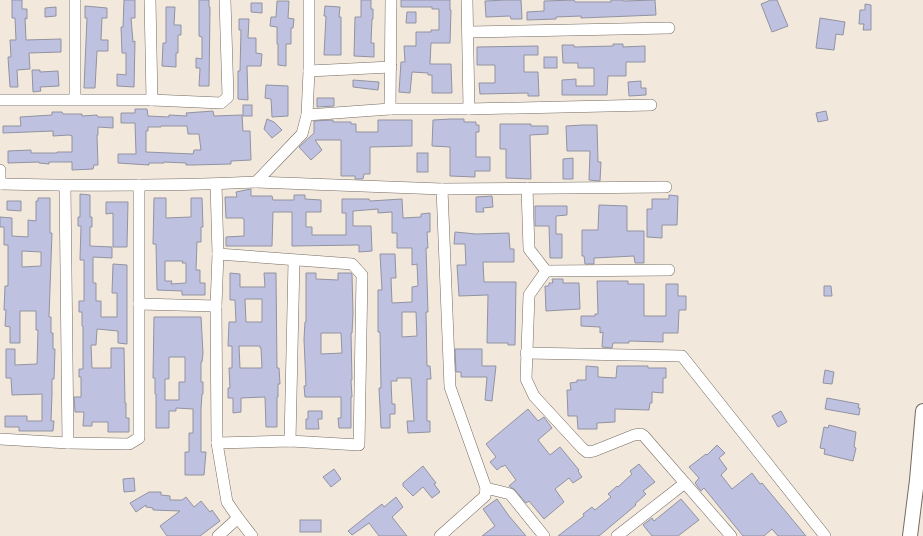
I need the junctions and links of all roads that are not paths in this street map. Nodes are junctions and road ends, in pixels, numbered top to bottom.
1 (75, 0) edge
2 (150, 0) edge
3 (225, 0) edge
4 (309, 0) edge
5 (391, 0) edge
6 (467, 0) edge
7 (669, 28) dead end
8 (468, 32) junction
9 (391, 67) junction
10 (309, 71) junction
11 (75, 99) junction
12 (0, 100) edge
13 (152, 100) junction
14 (651, 105) dead end
15 (390, 109) junction
16 (469, 109) junction
17 (307, 115) junction
18 (0, 170) edge
19 (256, 182) junction
20 (0, 184) edge
21 (216, 184) junction
22 (139, 185) junction
23 (65, 186) junction
24 (666, 187) dead end
25 (527, 188) junction
26 (442, 189) junction
27 (218, 254) junction
28 (294, 261) junction
29 (669, 270) dead end
30 (546, 271) junction
31 (139, 304) junction
32 (216, 306) junction
33 (526, 353) junction
34 (923, 411) edge
35 (0, 438) edge
36 (290, 441) junction
37 (68, 443) junction
38 (217, 443) junction
39 (685, 484) junction
40 (486, 488) junction
41 (238, 518) junction
42 (629, 532) edge
43 (218, 536) edge
44 (252, 536) edge
45 (441, 536) edge
46 (544, 536) edge
47 (617, 536) edge
48 (731, 536) edge
49 (825, 536) edge
50 (910, 536) edge

1 - 11 street
2 - 13 street
3 - 13 street
4 - 10 street
5 - 9 street
6 - 8 street
7 - 8 street
8 - 16 street
9 - 10 street
9 - 15 street
10 - 17 street
11 - 12 street
11 - 13 street
14 - 16 street
15 - 16 street
15 - 17 street
17 - 19 street
18 - 20 street
19 - 21 street
19 - 26 street
20 - 23 street
21 - 22 street
21 - 27 street
22 - 23 street
22 - 31 street
23 - 37 street
24 - 25 street
25 - 26 street
25 - 30 street
26 - 40 street
27 - 28 street
27 - 32 street
28 - 36 street
28 - 36 street
29 - 30 street
30 - 33 street
31 - 32 street
31 - 37 street
32 - 38 street
33 - 39 street
33 - 49 street
34 - 50 main road
35 - 37 street
36 - 38 street
38 - 41 street
39 - 42 street
39 - 48 street
40 - 45 street
40 - 46 street
41 - 43 street
41 - 44 street
42 - 47 street

